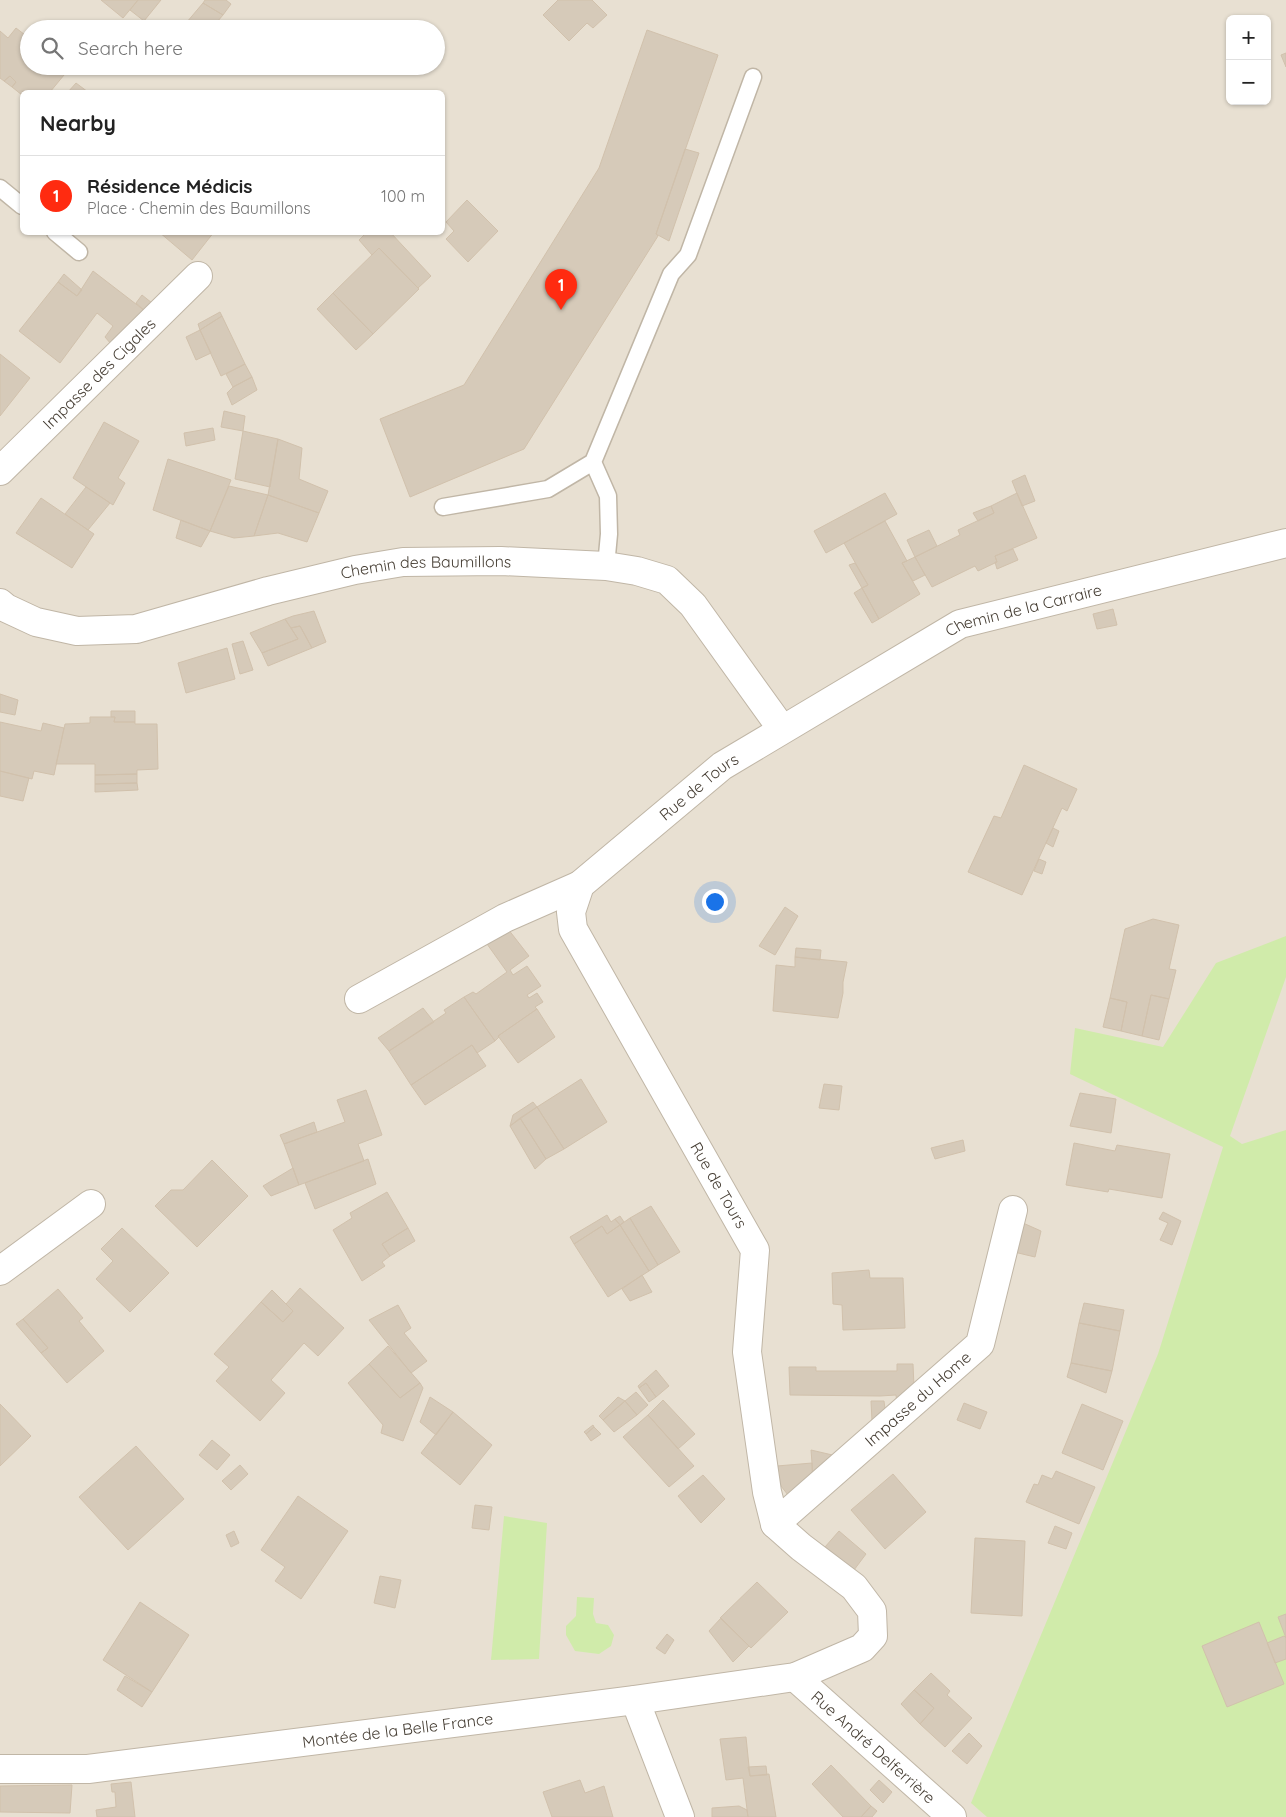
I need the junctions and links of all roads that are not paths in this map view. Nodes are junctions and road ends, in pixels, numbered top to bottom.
1 (753, 77) dead end
2 (0, 188) edge
3 (20, 204) edge
4 (59, 235) edge
5 (79, 252) dead end
6 (198, 276) dead end
7 (593, 462) junction
8 (0, 471) edge
9 (443, 507) dead end
10 (1286, 543) edge
11 (606, 566) junction
12 (2, 603) edge
13 (782, 729) junction
14 (580, 885) junction
15 (359, 999) dead end
16 (91, 1204) dead end
17 (1013, 1210) dead end
18 (0, 1271) edge
19 (776, 1524) junction
20 (795, 1677) junction
21 (635, 1700) junction
22 (0, 1769) edge
23 (680, 1817) edge
24 (952, 1817) edge

1 - 7 lane
2 - 3 lane
4 - 5 lane
6 - 8 street, Impasse des Cigales
7 - 9 lane
7 - 11 lane
10 - 13 street, Chemin de la Carraire
11 - 12 street, Chemin des Baumillons
11 - 13 street, Chemin des Baumillons
13 - 14 street, Rue de Tours
14 - 15 street
14 - 19 street, Rue de Tours
16 - 18 street
17 - 19 street, Impasse du Home
19 - 20 street
20 - 21 street, Montée de la Belle France
20 - 24 street, Rue André Delferrière
21 - 22 street, Montée de la Belle France
21 - 23 street

